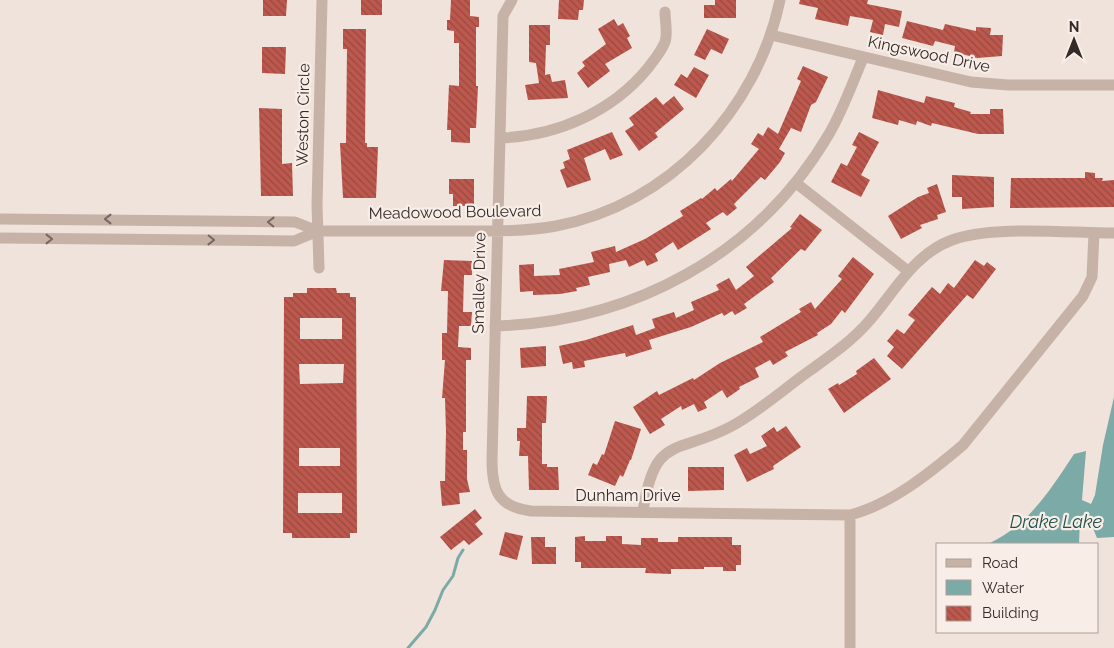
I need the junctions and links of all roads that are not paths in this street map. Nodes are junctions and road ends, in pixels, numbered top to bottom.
1 (322, 0) edge
2 (512, 0) edge
3 (780, 0) edge
4 (665, 12) dead end
5 (771, 35) junction
6 (863, 58) junction
7 (1114, 85) edge
8 (500, 138) junction
9 (796, 183) junction
10 (0, 219) edge
11 (497, 230) junction
12 (318, 231) junction
13 (1094, 233) junction
14 (1114, 233) edge
15 (0, 238) edge
16 (319, 268) dead end
17 (908, 271) junction
18 (495, 326) junction
19 (508, 504) joint
20 (643, 512) junction
21 (850, 515) junction
22 (850, 648) edge

1 - 12 street, Weston Circle
2 - 8 street, Smalley Drive
3 - 5 street, Meadowood Boulevard
4 - 8 street
5 - 6 street, Kingswood Drive
5 - 11 street, Meadowood Boulevard
6 - 7 street, Kingswood Drive
6 - 9 street
8 - 11 street, Smalley Drive
9 - 17 street
9 - 18 street
12 -> 10 street, Meadowood Boulevard
11 - 12 street, Meadowood Boulevard
11 - 18 street, Smalley Drive
15 -> 12 street, Meadowood Boulevard
12 - 16 street, Weston Circle
13 - 14 street
13 - 17 street
13 - 21 street
17 - 20 street
18 - 19 street, Smalley Drive
19 - 20 street, Dunham Drive
20 - 21 street, Dunham Drive
21 - 22 street

